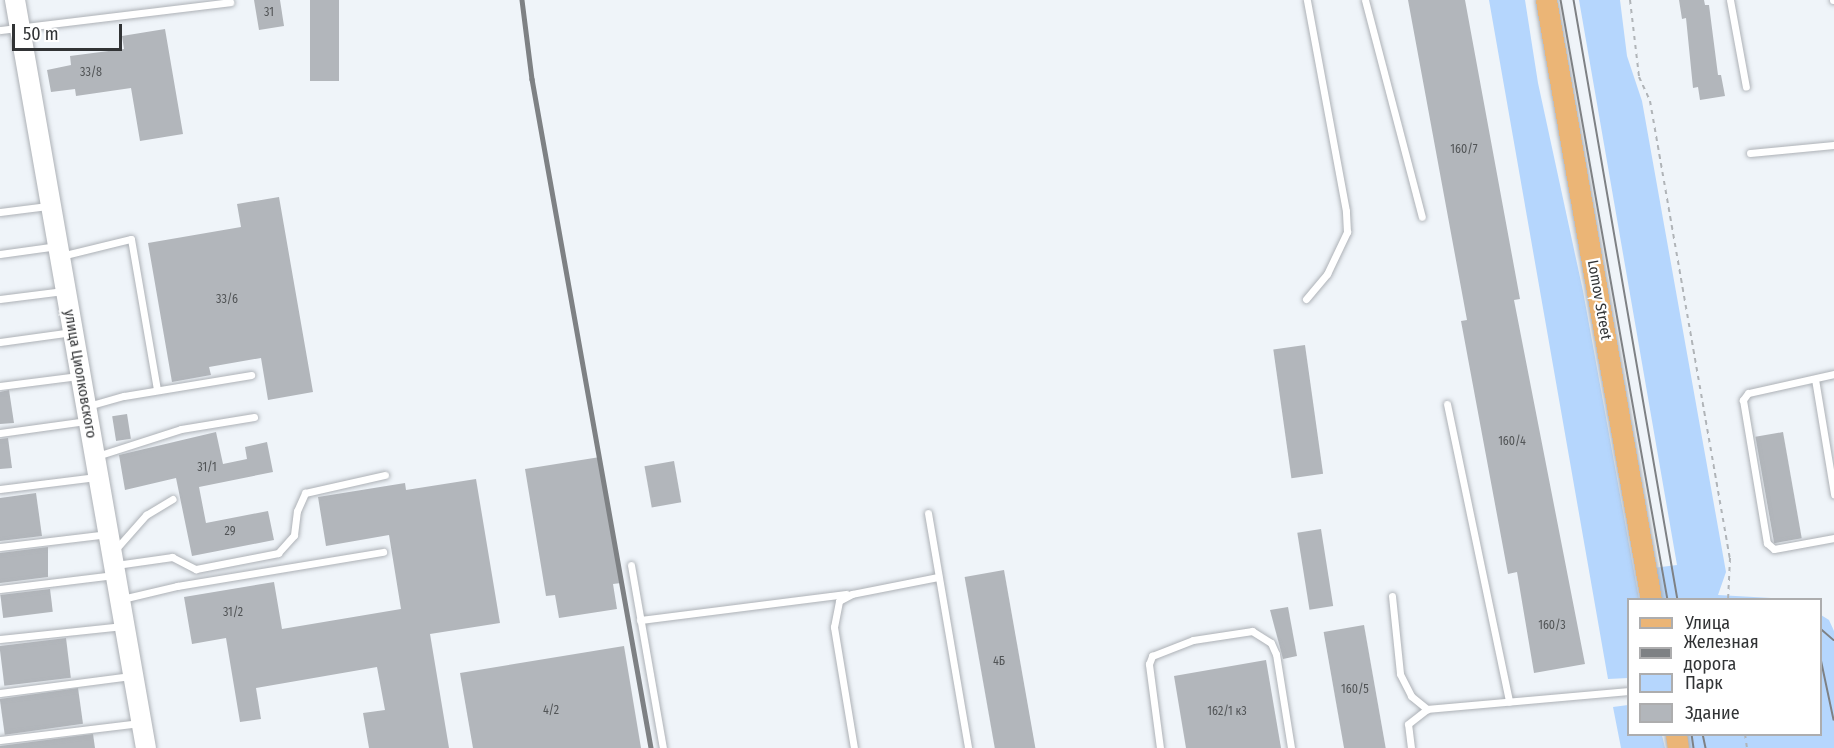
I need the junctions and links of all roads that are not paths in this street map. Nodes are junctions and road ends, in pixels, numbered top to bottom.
1 (15, 0) edge
2 (1307, 0) edge
3 (1365, 0) edge
4 (1546, 0) edge
5 (1730, 0) edge
6 (230, 2) dead end
7 (10, 29) edge
8 (1746, 87) dead end
9 (1834, 145) edge
10 (1750, 153) dead end
11 (51, 206) junction
12 (0, 212) edge
13 (1422, 217) dead end
14 (59, 251) junction
15 (0, 254) edge
16 (66, 291) junction
17 (1306, 298) dead end
18 (0, 299) edge
19 (73, 332) junction
20 (0, 342) edge
21 (1834, 374) edge
22 (81, 375) junction
23 (251, 375) dead end
24 (1815, 379) junction
25 (0, 386) edge
26 (157, 390) junction
27 (1447, 404) dead end
28 (87, 414) junction
29 (254, 417) dead end
30 (0, 433) edge
31 (95, 456) junction
32 (1831, 459) edge
33 (385, 475) dead end
34 (98, 476) junction
35 (0, 489) edge
36 (1834, 494) edge
37 (173, 499) dead end
38 (928, 513) dead end
39 (108, 534) junction
40 (1834, 538) edge
41 (0, 547) edge
42 (383, 552) dead end
43 (114, 565) junction
44 (631, 565) dead end
45 (938, 577) junction
46 (0, 590) edge
47 (852, 594) junction
48 (1392, 596) dead end
49 (1651, 598) edge
50 (120, 600) junction
51 (640, 620) junction
52 (124, 626) junction
53 (0, 639) edge
54 (133, 676) junction
55 (1627, 691) edge
56 (0, 693) edge
57 (1509, 702) junction
58 (1427, 709) junction
59 (141, 722) junction
60 (0, 740) edge
61 (146, 748) edge
62 (663, 748) edge
63 (854, 748) edge
64 (968, 748) edge
65 (1161, 748) edge
66 (1291, 748) edge
67 (1411, 748) edge

1 - 7 street, улица Циолковского
2 - 17 lane
3 - 13 lane
4 - 49 main road, Lomov Street
5 - 8 lane
6 - 7 lane
7 - 11 street, улица Циолковского
9 - 10 lane
11 - 12 lane
11 - 14 street, улица Циолковского
14 - 15 lane
14 - 16 street, улица Циолковского
14 - 26 lane
16 - 18 lane
16 - 19 street, улица Циолковского
19 - 20 lane
19 - 22 street, улица Циолковского
21 - 24 lane
22 - 25 lane
22 - 28 street, улица Циолковского
23 - 26 lane
24 - 32 lane
24 - 40 lane
26 - 28 lane
27 - 57 lane
28 - 30 lane
28 - 31 street, улица Циолковского
29 - 31 lane
31 - 34 street, улица Циолковского
32 - 36 lane
33 - 43 lane
34 - 35 lane
34 - 39 street, улица Циолковского
37 - 43 lane
38 - 45 lane
39 - 41 lane
39 - 43 street, улица Циолковского
42 - 50 lane
43 - 46 lane
43 - 50 street, улица Циолковского
44 - 51 lane
45 - 47 lane
45 - 64 lane
47 - 51 lane
47 - 63 lane
48 - 58 lane
50 - 52 street, улица Циолковского
51 - 62 lane
52 - 53 lane
52 - 54 street, улица Циолковского
54 - 56 lane
54 - 59 street, улица Циолковского
55 - 57 lane
57 - 58 lane
58 - 67 lane
59 - 60 lane
59 - 61 street, улица Циолковского
65 - 66 lane

